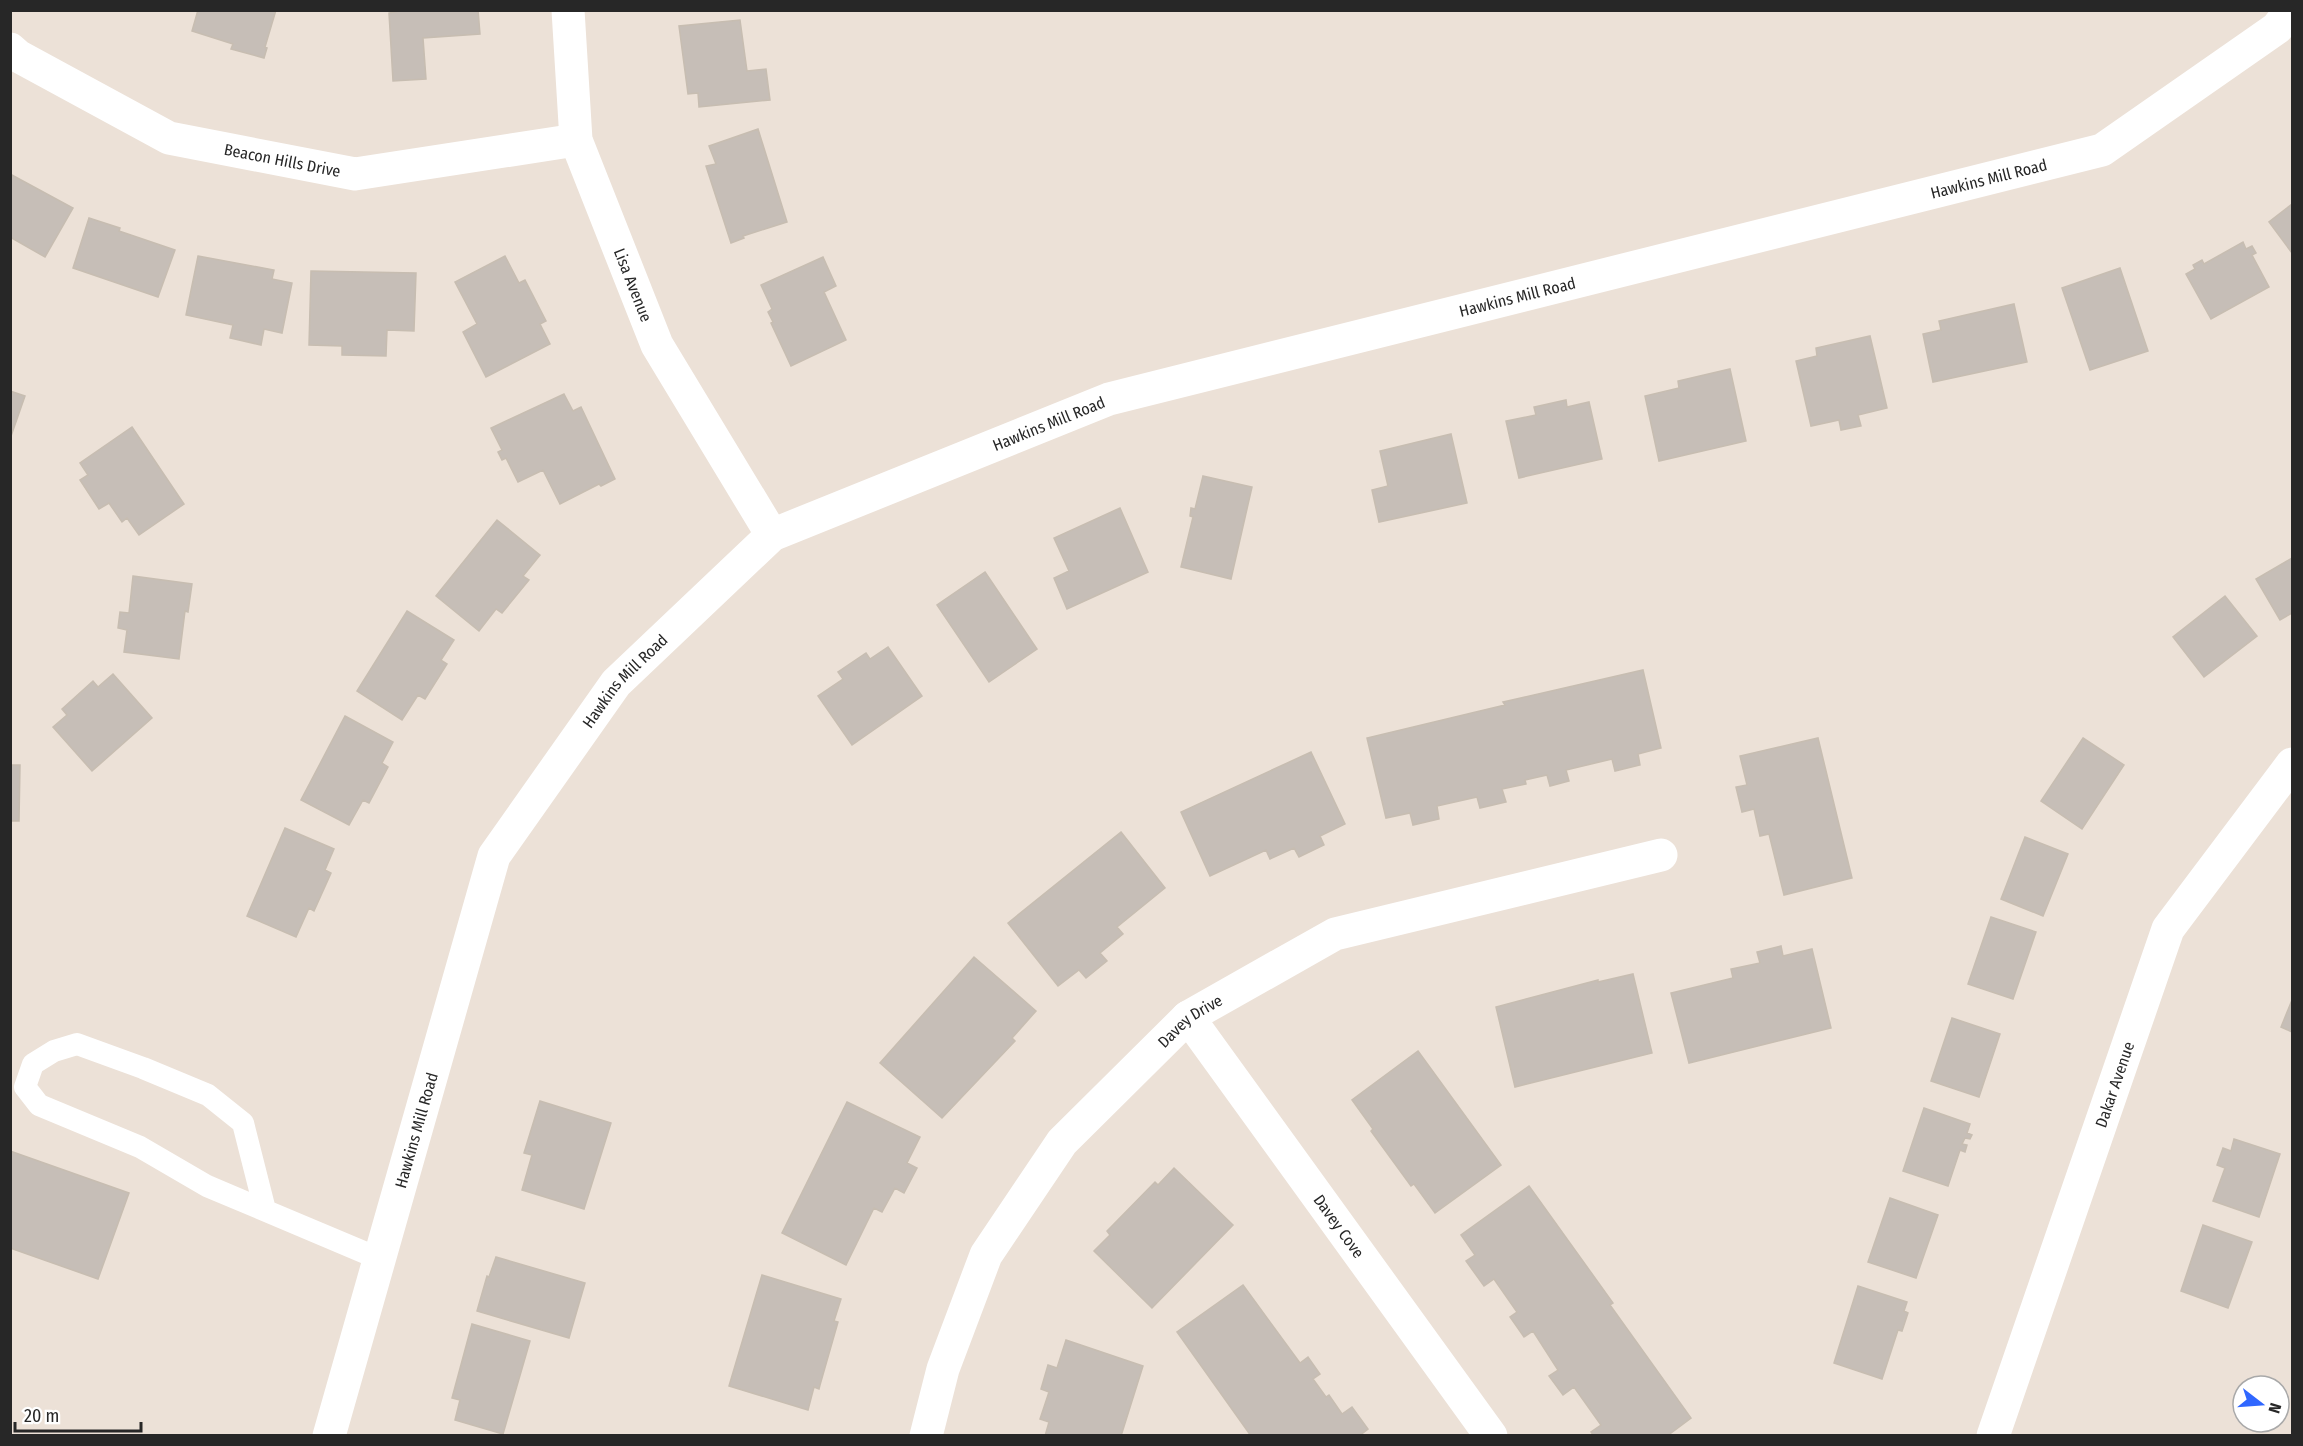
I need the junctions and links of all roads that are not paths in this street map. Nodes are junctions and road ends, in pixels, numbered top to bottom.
1 (568, 10) edge
2 (2291, 10) edge
3 (10, 49) edge
4 (576, 140) junction
5 (772, 535) junction
6 (2292, 764) edge
7 (1661, 855) dead end
8 (1188, 1017) junction
9 (265, 1210) junction
10 (380, 1259) junction
11 (329, 1436) edge
12 (926, 1436) edge
13 (1491, 1436) edge
14 (1993, 1436) edge

1 - 4 street, Lisa Avenue
2 - 5 street, Hawkins Mill Road
3 - 4 street, Beacon Hills Drive
4 - 5 street, Lisa Avenue
5 - 10 street, Hawkins Mill Road
6 - 14 street, Dakar Avenue
7 - 8 street, Davey Drive
8 - 12 street, Davey Drive
8 - 13 street, Davey Cove
9 - 9 lane
9 - 10 lane
10 - 11 street, Hawkins Mill Road

